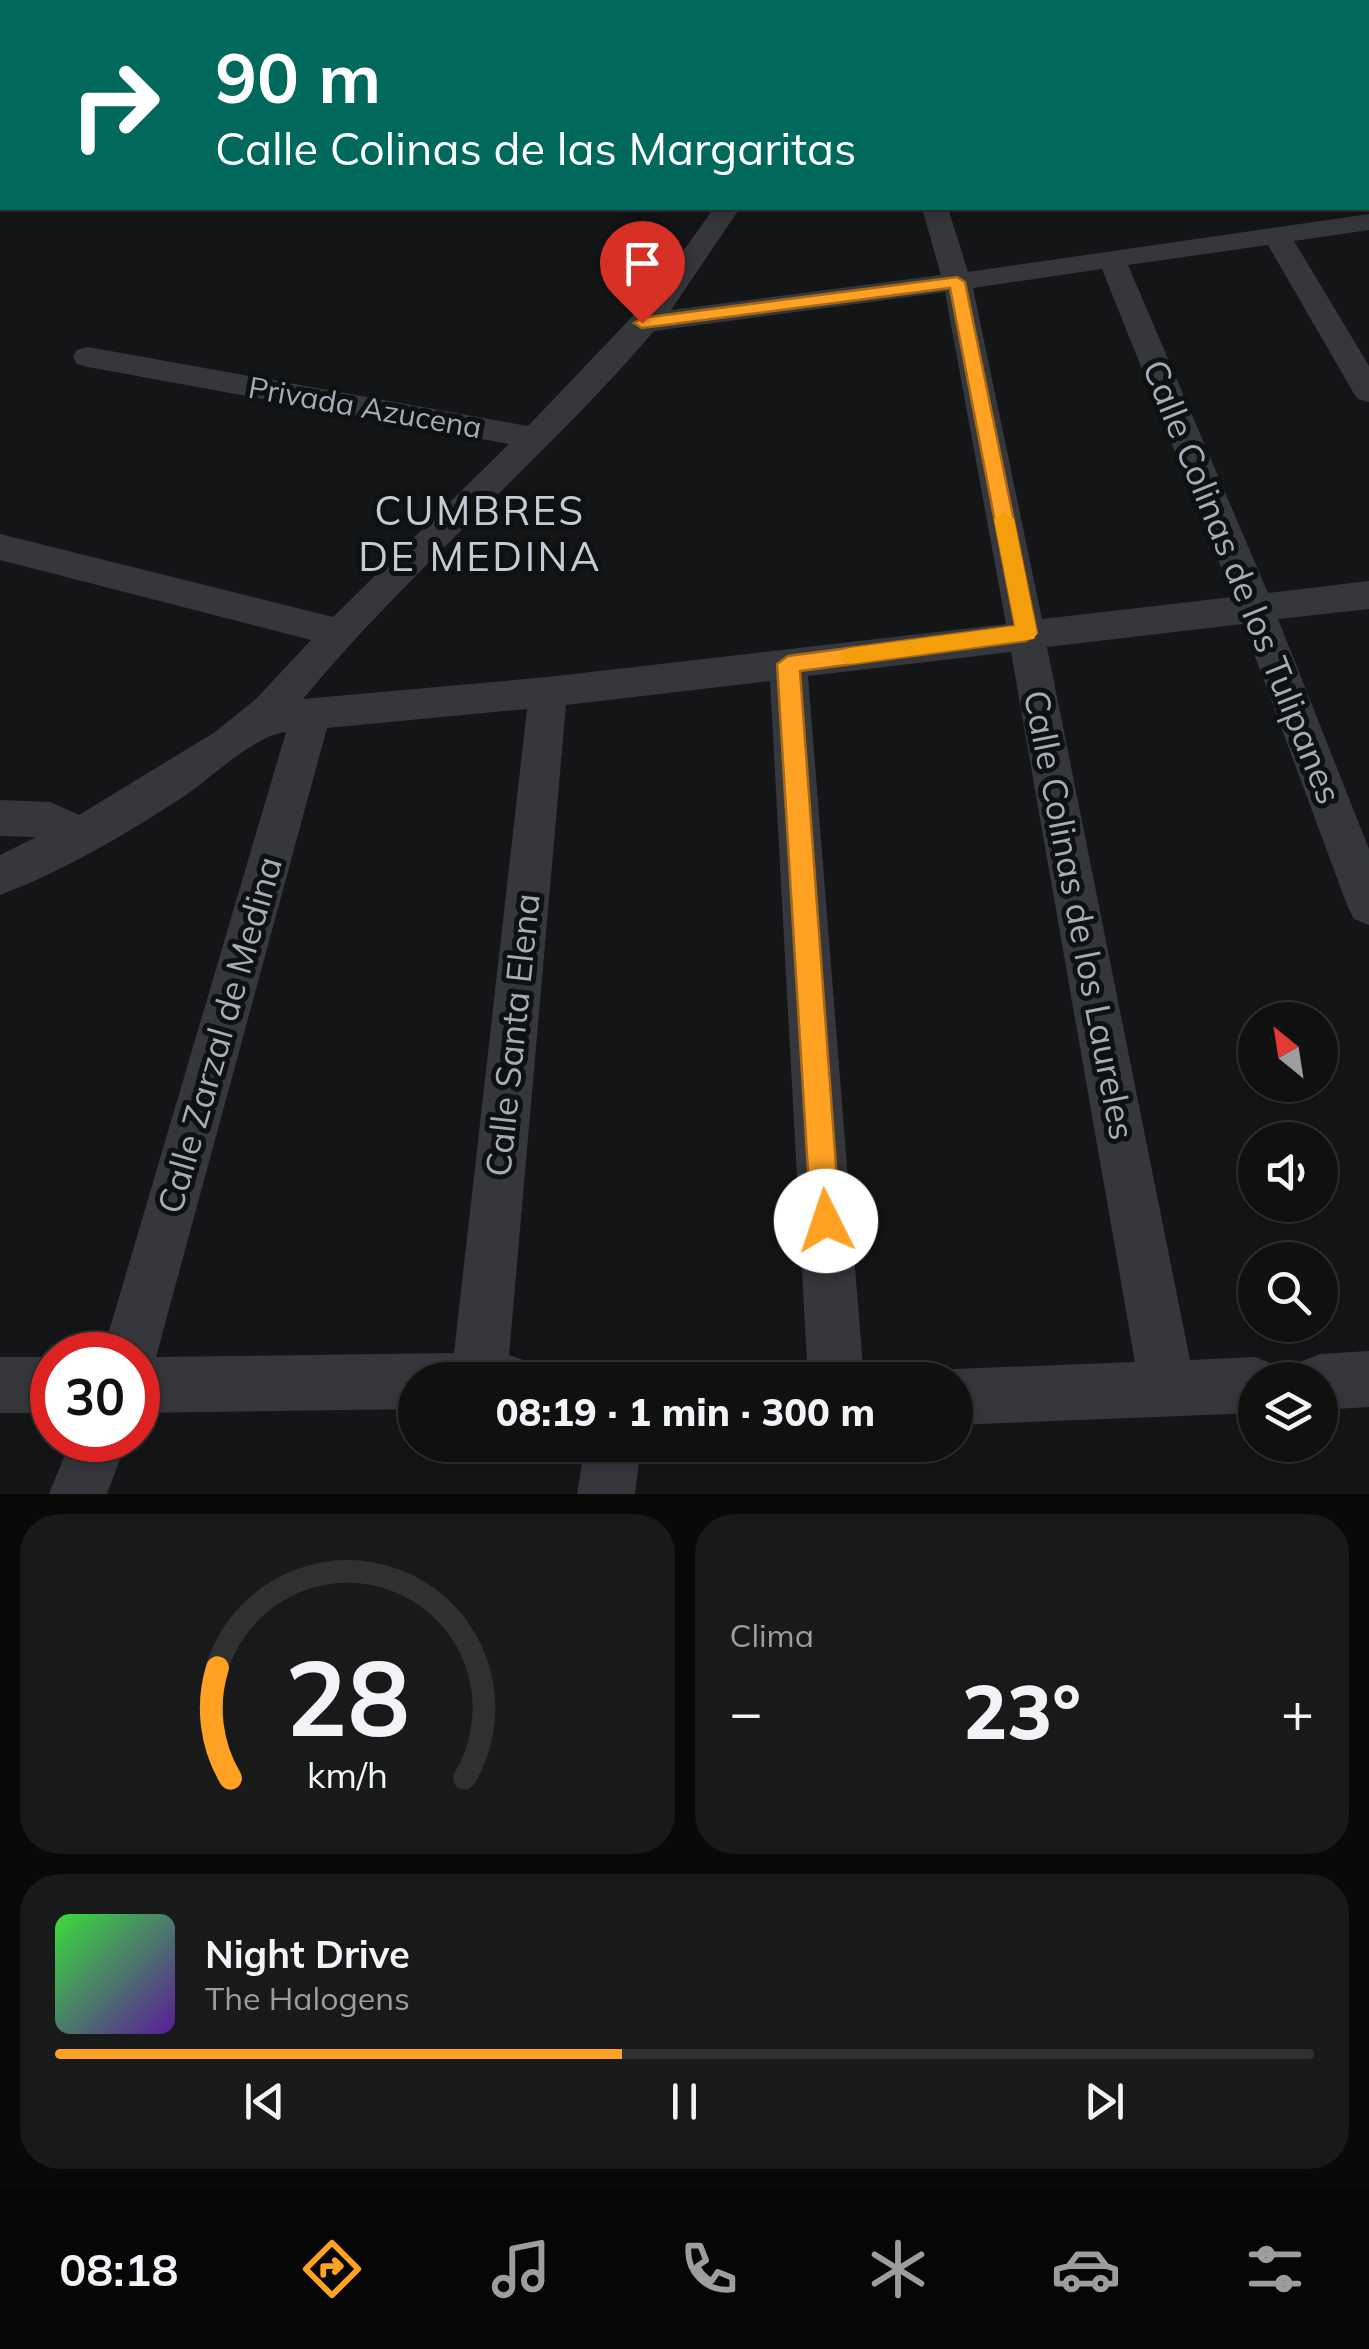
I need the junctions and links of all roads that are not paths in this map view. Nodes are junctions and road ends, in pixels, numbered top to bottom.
1 (725, 210) edge
2 (937, 210) edge
3 (1369, 222) edge
4 (1278, 236) junction
5 (1112, 260) junction
6 (957, 282) junction
7 (642, 323) junction
8 (88, 357) dead end
9 (1369, 392) edge
10 (534, 438) junction
11 (0, 547) edge
12 (1369, 595) edge
13 (1256, 609) junction
14 (341, 633) junction
15 (1026, 633) junction
16 (788, 664) junction
17 (548, 692) junction
18 (311, 715) junction
19 (260, 719) junction
20 (0, 818) edge
21 (81, 837) junction
22 (0, 876) edge
23 (1369, 905) edge
24 (135, 1332) edge
25 (492, 1362) edge
26 (835, 1362) edge
27 (1369, 1380) edge
28 (398, 1381) edge
29 (1338, 1381) edge
30 (0, 1385) edge
31 (30, 1385) edge
32 (160, 1386) edge
33 (1238, 1386) edge
34 (1168, 1390) junction
35 (973, 1396) edge
36 (90, 1462) edge
37 (610, 1462) edge
38 (78, 1494) edge
39 (606, 1494) edge

1 - 7 street
2 - 6 street, Calle Colinas de los Laureles
3 - 4 street
4 - 5 street
4 - 9 street
5 - 6 street
5 - 13 street, Calle Colinas de los Tulipanes
6 - 7 street
6 - 15 street, Calle Colinas de los Laureles
7 - 10 street
8 - 10 street, Privada Azucena
10 - 14 street
11 - 14 street
12 - 13 street
13 - 15 street
13 - 23 street, Calle Colinas de los Tulipanes
14 - 19 street
15 - 16 street
15 - 34 street, Calle Colinas de los Laureles
16 - 17 street
16 - 26 street
17 - 18 street
17 - 25 street, Calle Santa Elena
18 - 19 street
18 - 24 street, Calle Zarzal de Medina
19 - 21 street
20 - 21 street
21 - 22 street
27 - 29 street
28 - 32 street
30 - 31 street
33 - 34 street
34 - 35 street
36 - 38 street
37 - 39 street

